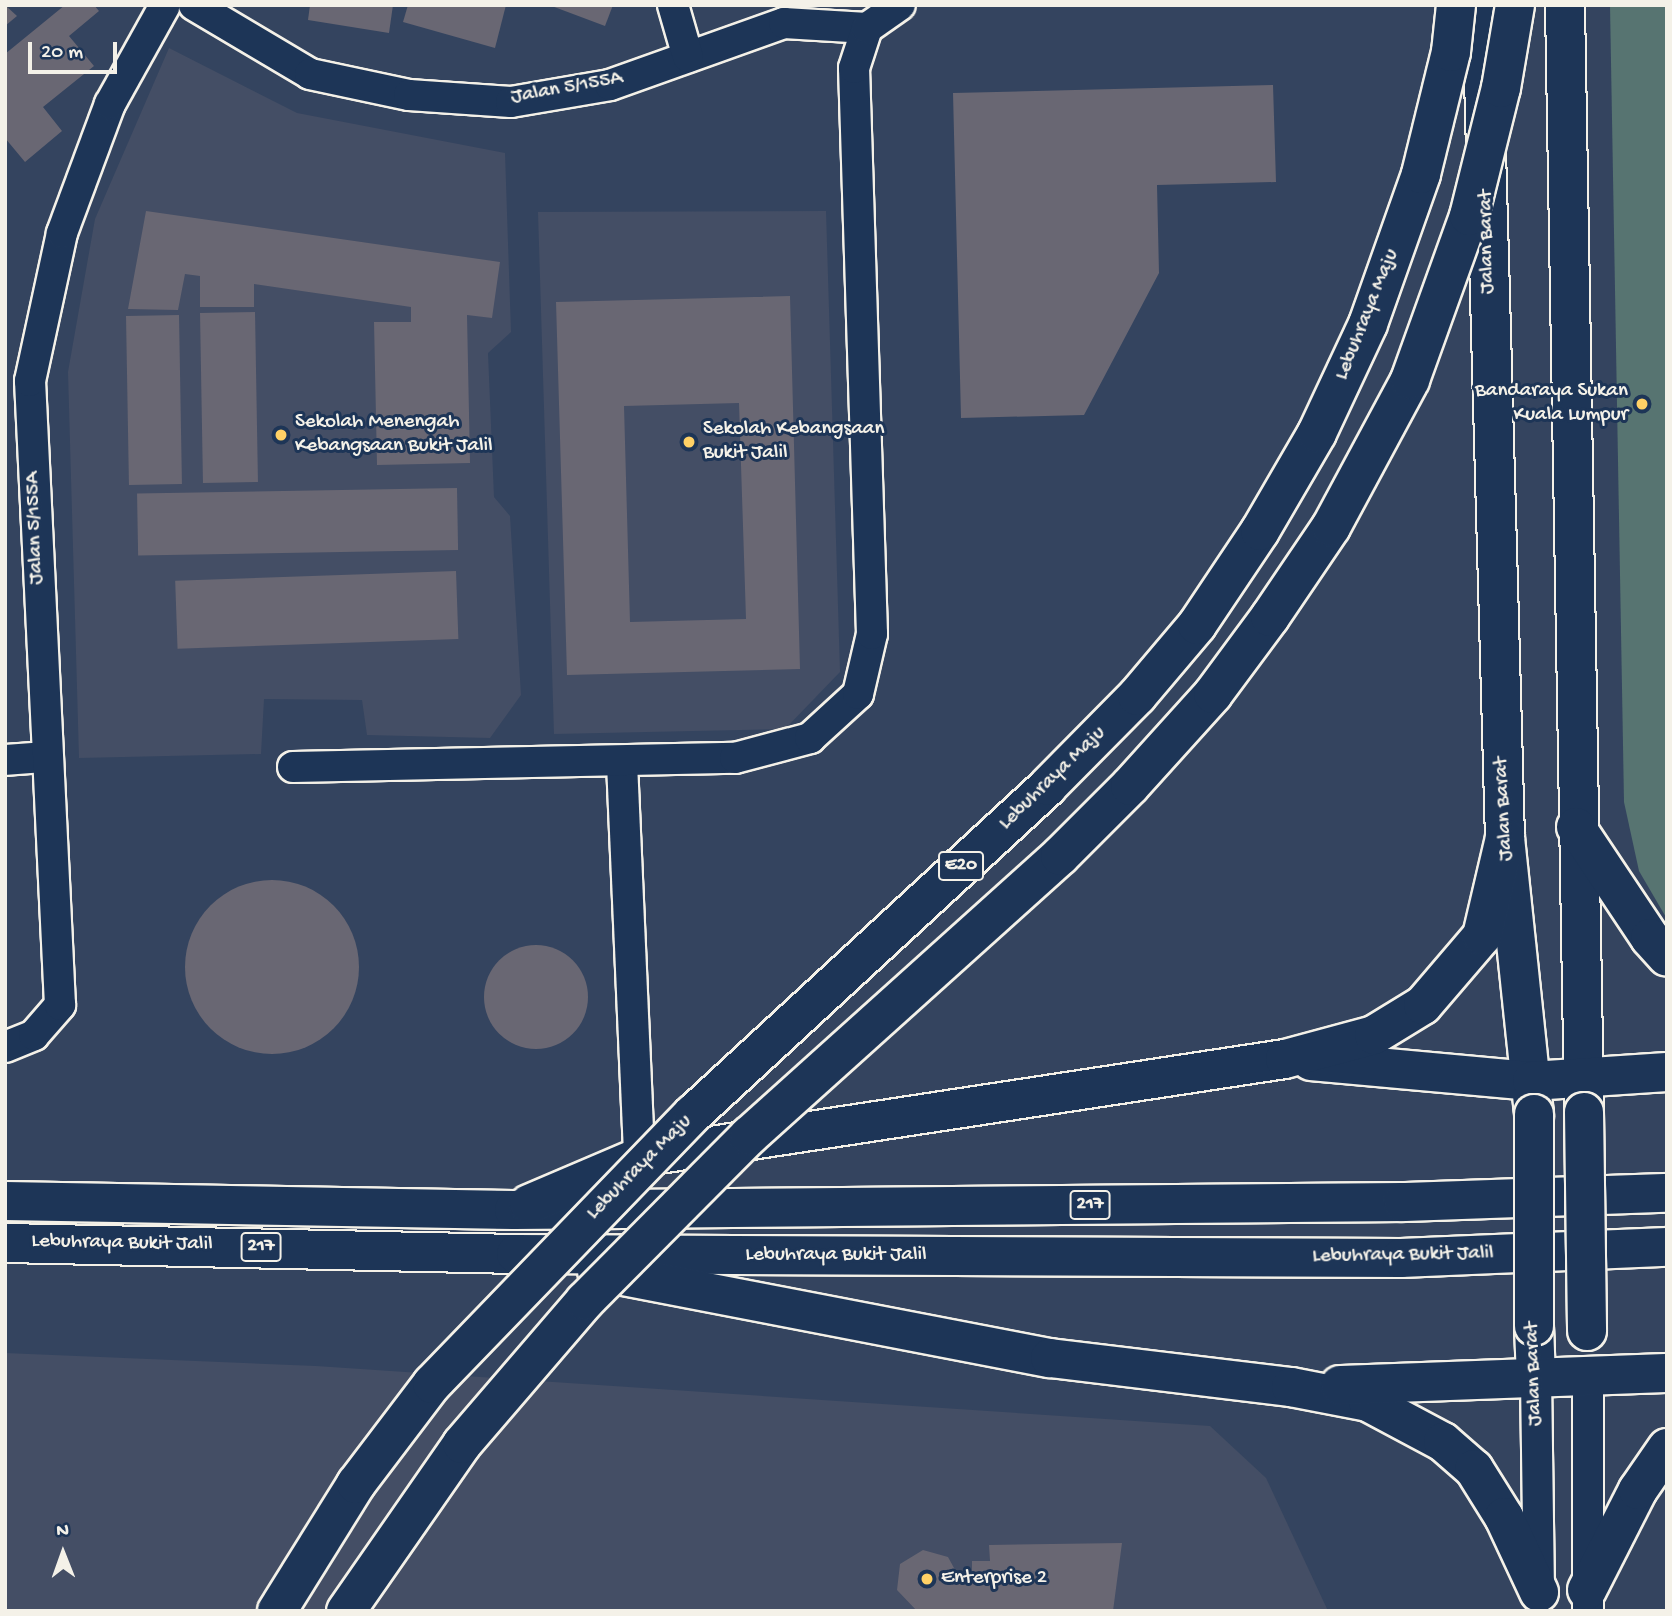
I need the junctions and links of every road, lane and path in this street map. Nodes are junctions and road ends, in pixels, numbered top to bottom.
1 (165, 5) edge
2 (194, 5) edge
3 (673, 5) edge
4 (900, 5) edge
5 (1456, 5) edge
6 (1482, 5) edge
7 (1515, 5) edge
8 (1565, 5) edge
9 (867, 28) junction
10 (688, 57) junction
11 (18, 377) edge
12 (45, 757) junction
13 (5, 761) edge
14 (622, 763) junction
15 (293, 766) dead end
16 (1576, 827) junction
17 (1504, 838) junction
18 (1667, 957) edge
19 (5, 1047) edge
20 (1285, 1059) junction
21 (1667, 1072) edge
22 (1583, 1096) junction
23 (1533, 1097) junction
24 (639, 1157) junction
25 (1667, 1193) edge
26 (5, 1201) edge
27 (514, 1210) junction
28 (5, 1242) edge
29 (1667, 1247) edge
30 (516, 1254) junction
31 (1667, 1373) edge
32 (1588, 1376) junction
33 (1536, 1378) junction
34 (1291, 1387) junction
35 (1667, 1448) edge
36 (1538, 1601) edge
37 (1588, 1601) edge
38 (277, 1611) edge
39 (346, 1611) edge

1 - 11 street, Jalan 5/155A
2 - 10 street, Jalan 5/155A
3 - 10 street
4 - 9 street
5 - 38 main road, Lebuhraya Maju / E20, bridge
6 - 17 main road, Jalan Barat
7 - 39 main road, E20, bridge
8 - 16 main road
9 - 10 street, Jalan 5/155A
9 - 14 street
11 - 12 street, Jalan 5/155A
12 - 13 street
12 - 19 street, Jalan 5/155A
14 - 15 street
14 - 24 street
16 - 18 main road
16 - 22 main road
17 - 20 main road
17 - 23 main road, Jalan Barat
20 - 23 main road
20 - 24 main road
21 - 22 main road
22 - 23 main road
22 - 32 main road, bridge
23 - 33 main road, Jalan Barat, bridge
24 - 27 main road
25 - 27 main road, Lebuhraya Bukit Jalil / 217
26 - 27 main road, Lebuhraya Bukit Jalil / 217
28 - 30 main road, Lebuhraya Bukit Jalil / 217
29 - 30 main road, Lebuhraya Bukit Jalil / 217
30 - 34 main road
31 - 32 main road
32 - 33 main road
32 - 37 street
33 - 34 main road
33 - 36 street, Jalan Barat
34 - 36 main road
35 - 37 main road

